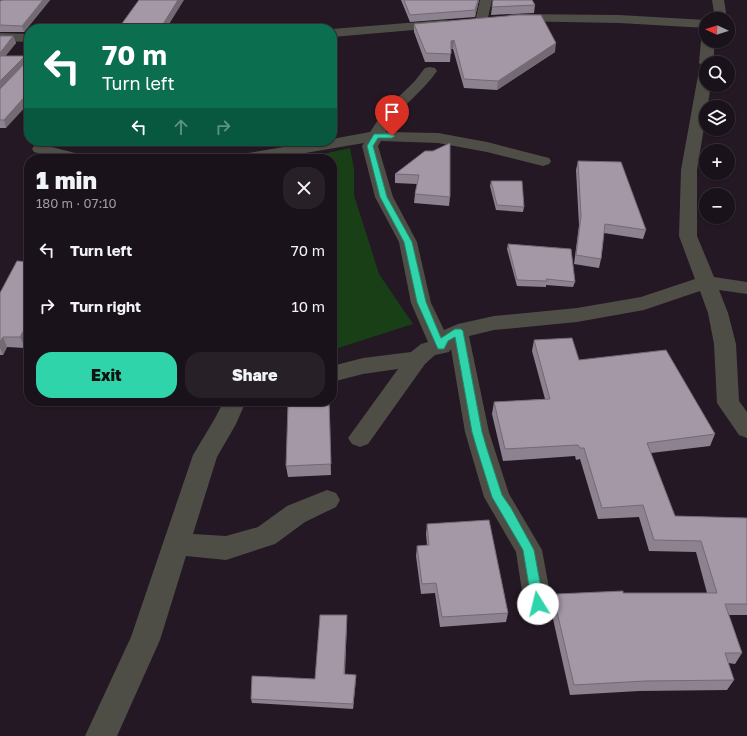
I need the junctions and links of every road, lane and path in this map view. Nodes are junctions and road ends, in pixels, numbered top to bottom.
1 (486, 0) edge
2 (718, 0) edge
3 (720, 12) edge
4 (469, 23) junction
5 (699, 24) edge
6 (337, 33) edge
7 (0, 37) edge
8 (24, 38) edge
9 (430, 71) dead end
10 (703, 92) edge
11 (376, 136) junction
12 (337, 143) edge
13 (318, 146) edge
14 (40, 149) dead end
15 (60, 154) edge
16 (271, 154) edge
17 (543, 161) dead end
18 (706, 282) junction
19 (747, 288) edge
20 (450, 339) junction
21 (417, 359) junction
22 (337, 373) edge
23 (233, 406) edge
24 (747, 429) edge
25 (360, 438) dead end
26 (327, 500) dead end
27 (177, 544) junction
28 (538, 604) dead end
29 (101, 736) edge

1 - 4 street
2 - 3 street
4 - 5 street
4 - 6 street
7 - 8 street
9 - 11 street
10 - 18 street
11 - 12 street
11 - 17 street
11 - 20 street
13 - 16 street
14 - 15 street
18 - 19 street
18 - 20 street
18 - 24 street
20 - 21 street
20 - 28 street
21 - 22 street
21 - 25 street
23 - 27 street
26 - 27 street
27 - 29 street

